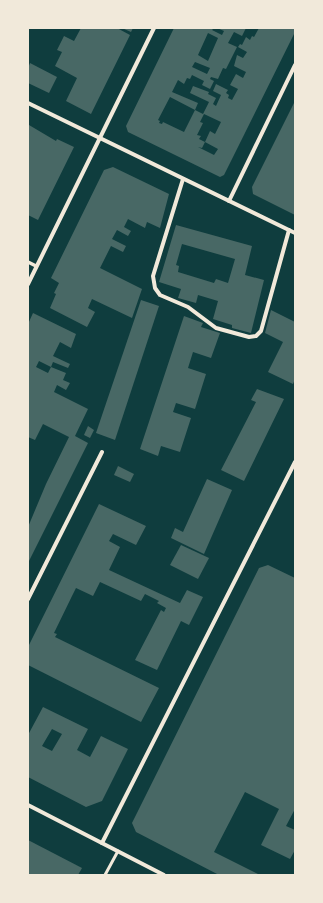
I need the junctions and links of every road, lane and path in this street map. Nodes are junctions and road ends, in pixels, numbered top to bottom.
1 (154, 28) edge
2 (295, 65) edge
3 (28, 103) edge
4 (100, 137) junction
5 (183, 179) junction
6 (229, 201) junction
7 (288, 230) junction
8 (295, 234) edge
9 (28, 262) edge
10 (36, 266) junction
11 (28, 284) edge
12 (102, 452) dead end
13 (295, 462) edge
14 (28, 599) edge
15 (28, 805) edge
16 (102, 844) junction
17 (118, 851) junction
18 (105, 875) edge
19 (164, 875) edge

1 - 4 street
2 - 6 street
3 - 4 street
4 - 5 street
4 - 10 street
5 - 6 street
5 - 7 street
6 - 7 street
7 - 8 street
9 - 10 street
10 - 11 street
12 - 14 street
13 - 16 street
15 - 16 street
16 - 17 street
17 - 18 lane
17 - 19 street

